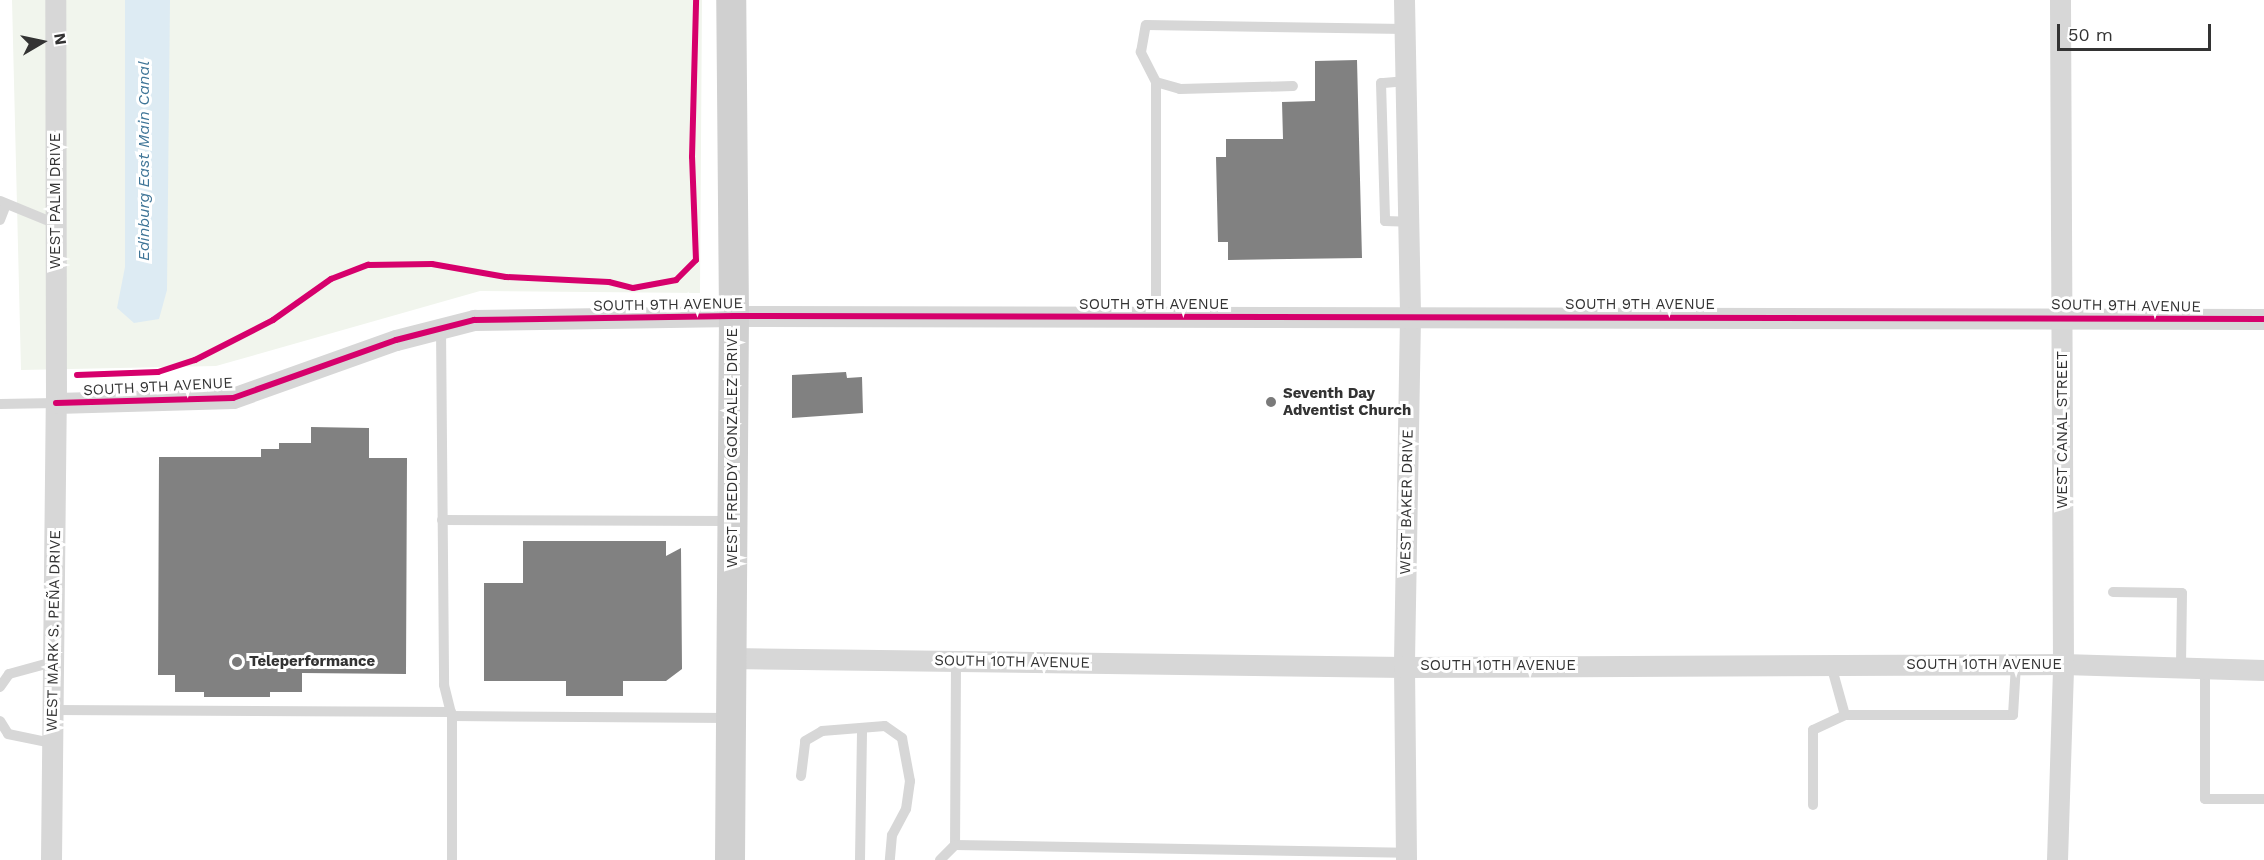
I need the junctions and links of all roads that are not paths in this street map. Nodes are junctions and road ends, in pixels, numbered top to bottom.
1 (55, 0) edge
2 (731, 0) edge
3 (1404, 0) edge
4 (2060, 0) edge
5 (1405, 29) junction
6 (1156, 82) junction
7 (1293, 86) dead end
8 (3, 203) edge
9 (0, 220) edge
10 (56, 224) junction
11 (734, 316) junction
12 (1156, 316) junction
13 (1410, 317) junction
14 (2063, 317) junction
15 (2264, 319) edge
16 (441, 328) junction
17 (56, 403) junction
18 (0, 404) edge
19 (442, 520) junction
20 (733, 521) junction
21 (2113, 592) dead end
22 (732, 658) junction
23 (957, 661) junction
24 (53, 662) junction
25 (2016, 664) junction
26 (2063, 664) junction
27 (1831, 665) junction
28 (1404, 667) junction
29 (2181, 669) junction
30 (2264, 670) edge
31 (2205, 671) junction
32 (0, 687) edge
33 (53, 710) junction
34 (451, 714) junction
35 (1845, 715) junction
36 (731, 718) junction
37 (0, 722) edge
38 (862, 728) junction
39 (52, 743) junction
40 (801, 776) dead end
41 (2264, 799) edge
42 (1813, 805) dead end
43 (955, 845) junction
44 (1248, 856) edge
45 (1406, 856) edge
46 (50, 860) edge
47 (452, 860) edge
48 (730, 860) edge
49 (860, 860) edge
50 (890, 860) edge
51 (940, 860) edge
52 (2057, 860) edge

1 - 10 street, WEST PALM DRIVE
2 - 11 main road, WEST FREDDY GONZALEZ DRIVE
3 - 5 street, WEST BAKER DRIVE
4 - 14 street, WEST CANAL STREET
5 - 6 lane
5 - 13 street, WEST BAKER DRIVE
6 - 7 lane
6 - 12 lane
8 - 9 lane
8 - 10 lane
10 - 17 street, WEST PALM DRIVE
11 - 12 street, SOUTH 9TH AVENUE
11 - 16 street, SOUTH 9TH AVENUE
11 - 20 main road, WEST FREDDY GONZALEZ DRIVE
12 - 13 street, SOUTH 9TH AVENUE
13 - 14 street, SOUTH 9TH AVENUE
13 - 28 street, WEST BAKER DRIVE
14 - 15 street, SOUTH 9TH AVENUE
14 - 26 street, WEST CANAL STREET
16 - 17 street, SOUTH 9TH AVENUE
16 - 19 lane
17 - 18 lane
17 - 24 street, WEST MARK S. PEÑA DRIVE
19 - 20 lane
19 - 34 lane
20 - 22 main road, WEST FREDDY GONZALEZ DRIVE
21 - 29 lane
22 - 23 street, SOUTH 10TH AVENUE
22 - 36 main road, WEST FREDDY GONZALEZ DRIVE
23 - 28 street, SOUTH 10TH AVENUE
23 - 43 lane
24 - 32 lane
24 - 33 street, WEST MARK S. PEÑA DRIVE
25 - 26 street, SOUTH 10TH AVENUE
25 - 27 street, SOUTH 10TH AVENUE
25 - 35 lane
26 - 29 street, SOUTH 10TH AVENUE
26 - 52 street, WEST CANAL STREET
27 - 28 street, SOUTH 10TH AVENUE
27 - 35 lane
28 - 45 street, WEST BAKER DRIVE
29 - 31 street, SOUTH 10TH AVENUE
30 - 31 street, SOUTH 10TH AVENUE
31 - 41 lane
33 - 34 lane
33 - 39 street, WEST MARK S. PEÑA DRIVE
34 - 36 lane
34 - 47 lane
35 - 42 lane
36 - 48 main road, WEST FREDDY GONZALEZ DRIVE
37 - 39 lane
38 - 40 lane
38 - 49 lane
38 - 50 lane
39 - 46 street, WEST MARK S. PEÑA DRIVE
43 - 44 lane
43 - 51 lane
44 - 45 lane

